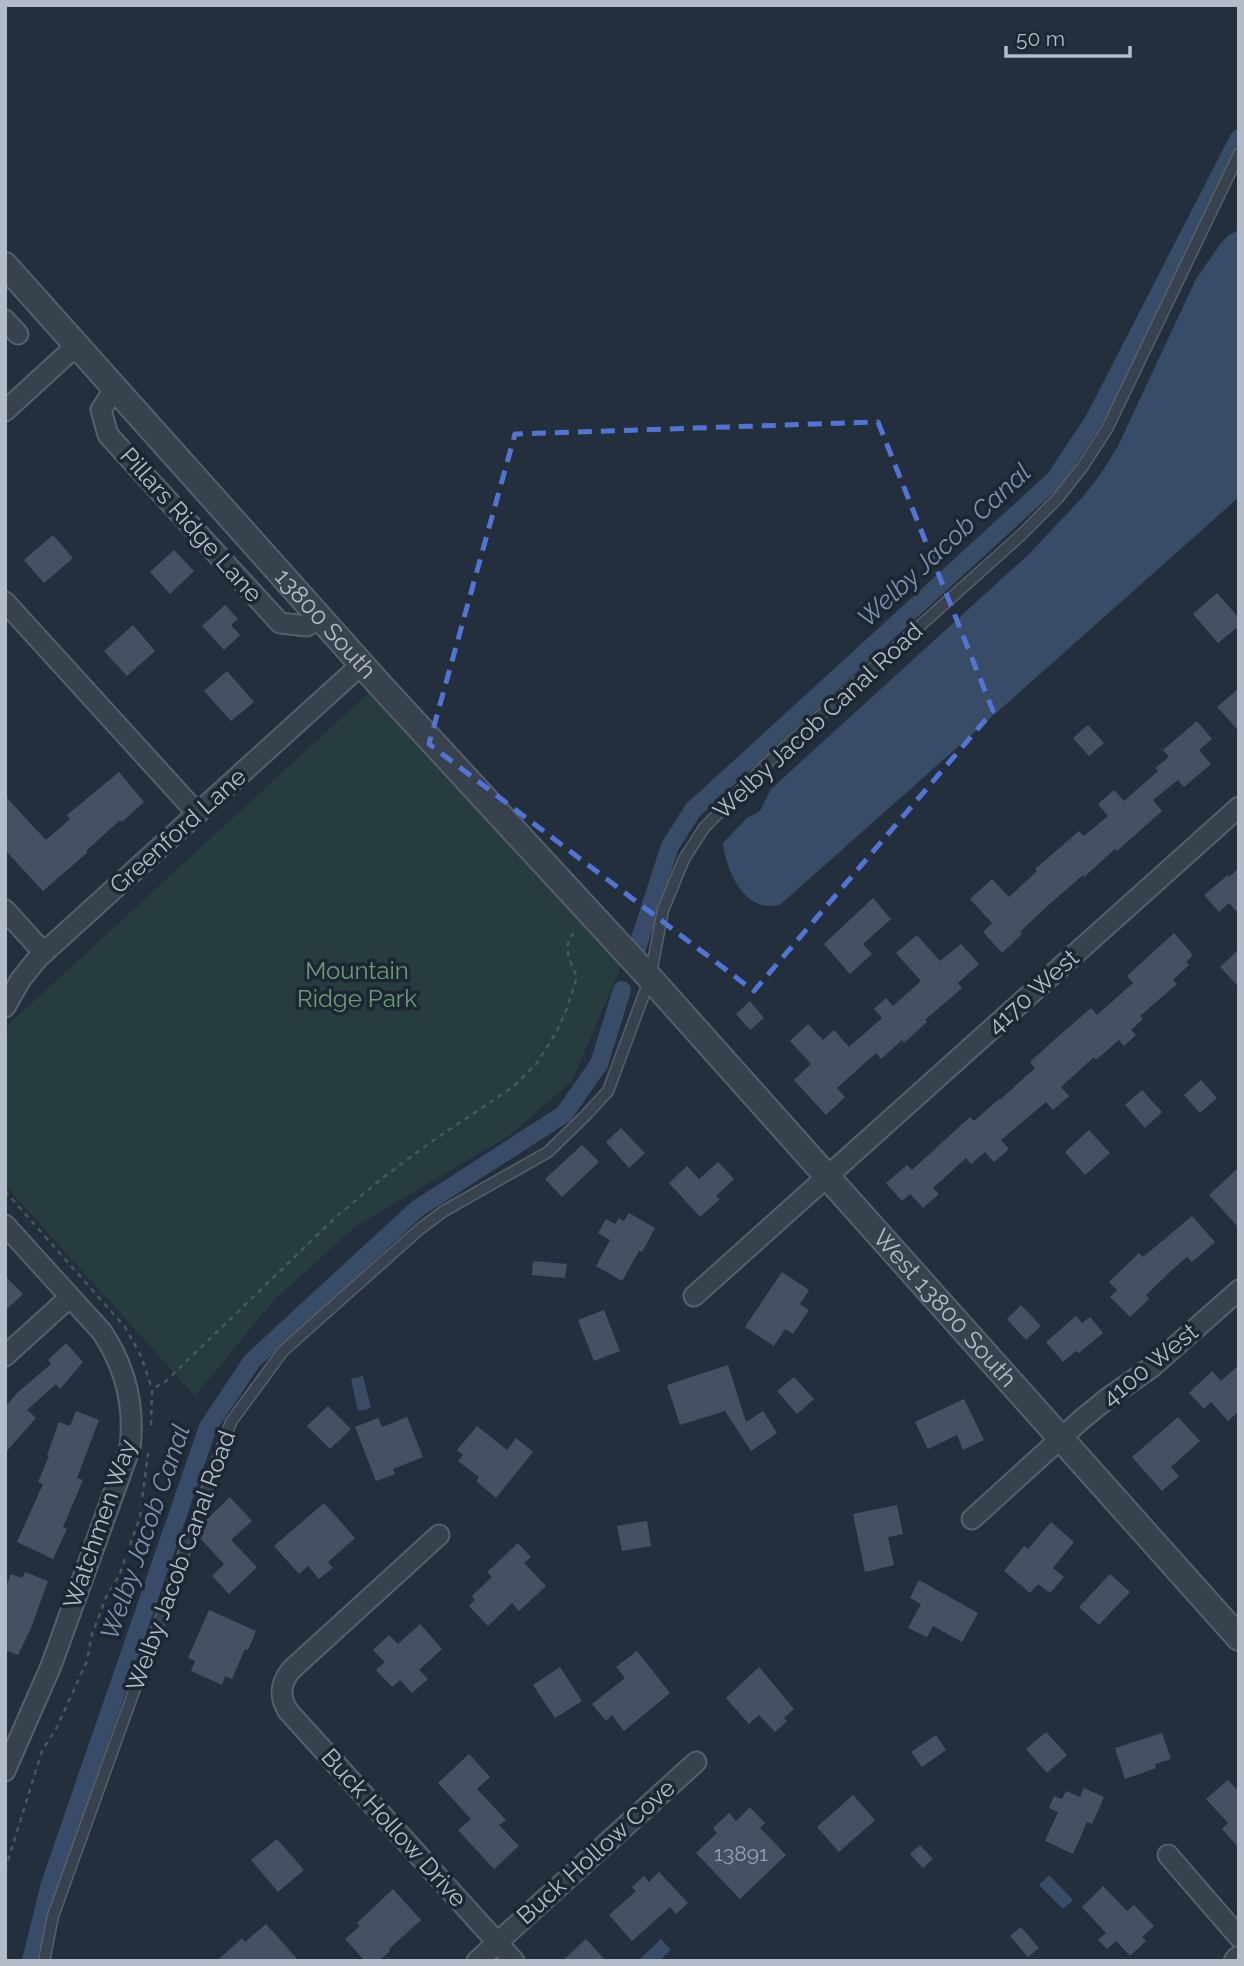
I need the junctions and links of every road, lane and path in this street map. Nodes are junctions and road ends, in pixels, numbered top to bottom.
1 (1239, 154) edge
2 (5, 265) edge
3 (77, 345) junction
4 (115, 388) junction
5 (5, 411) edge
6 (5, 601) edge
7 (320, 617) junction
8 (362, 664) junction
9 (1239, 807) edge
10 (197, 813) junction
11 (5, 910) edge
12 (44, 953) junction
13 (650, 978) junction
14 (5, 1007) edge
15 (827, 1178) junction
16 (5, 1225) edge
17 (1239, 1290) edge
18 (694, 1296) dead end
19 (70, 1297) junction
20 (5, 1356) edge
21 (1060, 1439) junction
22 (972, 1519) dead end
23 (439, 1535) dead end
24 (1239, 1638) edge
25 (7, 1761) edge
26 (696, 1762) dead end
27 (1168, 1855) dead end
28 (1239, 1937) edge
29 (497, 1942) junction
30 (44, 1961) edge
31 (477, 1961) edge
32 (514, 1961) edge

1 - 13 lane, Welby Jacob Canal Road
2 - 3 street, 13800 South
3 - 4 street, 13800 South
3 - 5 street
4 - 7 street, 13800 South
4 - 7 street, Pillars Ridge Lane
6 - 10 street
7 - 8 street, 13800 South
8 - 10 street, Greenford Lane
8 - 13 street, 13800 South
9 - 15 street, 4170 West
10 - 12 street, Greenford Lane
11 - 12 street
12 - 14 street, Greenford Lane
13 - 15 street, West 13800 South
13 - 30 lane, Welby Jacob Canal Road
15 - 18 street, 4170 West
15 - 21 street, West 13800 South
16 - 19 street, Watchmen Way
17 - 21 street, 4100 West
19 - 20 street
19 - 25 street, Watchmen Way
21 - 22 street, 4100 West
21 - 24 street, West 13800 South
23 - 29 street, Buck Hollow Drive
26 - 29 street, Buck Hollow Cove
27 - 28 street
29 - 31 street, Buck Hollow Cove
29 - 32 street, Buck Hollow Drive

